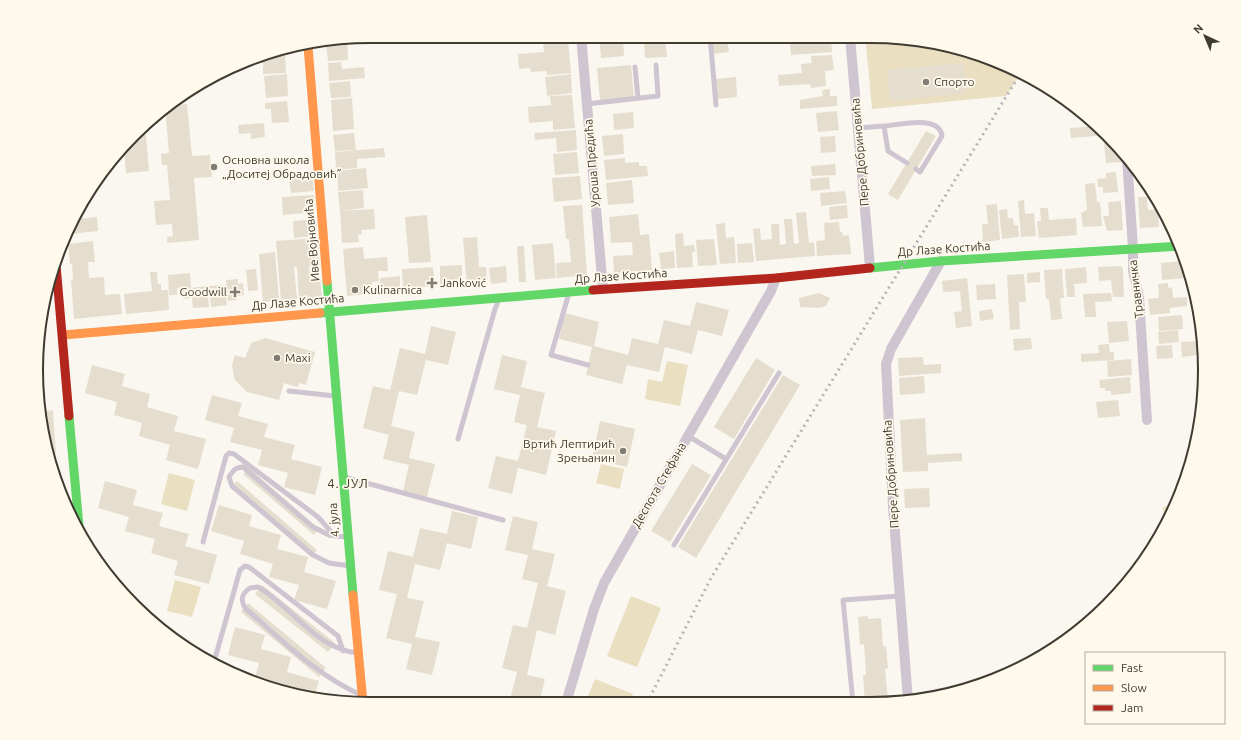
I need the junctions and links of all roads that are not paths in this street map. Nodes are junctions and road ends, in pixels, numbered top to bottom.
1 (582, 43) edge
2 (711, 43) edge
3 (851, 43) edge
4 (308, 49) edge
5 (656, 65) dead end
6 (635, 67) dead end
7 (638, 98) junction
8 (587, 104) junction
9 (716, 105) dead end
10 (884, 126) junction
11 (858, 128) junction
12 (907, 163) dead end
13 (1128, 168) edge
14 (916, 169) dead end
15 (1174, 246) edge
16 (1133, 248) junction
17 (941, 261) junction
18 (870, 267) junction
19 (57, 275) edge
20 (776, 278) junction
21 (603, 289) junction
22 (570, 292) junction
23 (499, 298) junction
24 (330, 312) junction
25 (63, 335) junction
26 (588, 365) dead end
27 (779, 373) dead end
28 (290, 391) dead end
29 (336, 396) junction
30 (1147, 420) dead end
31 (688, 436) junction
32 (458, 439) dead end
33 (726, 459) junction
34 (343, 477) junction
35 (78, 517) edge
36 (503, 520) dead end
37 (335, 536) junction
38 (347, 538) junction
39 (203, 542) dead end
40 (674, 545) dead end
41 (350, 566) junction
42 (900, 596) junction
43 (340, 650) junction
44 (357, 653) junction
45 (215, 658) edge
46 (908, 695) edge
47 (356, 696) edge
48 (362, 697) edge
49 (568, 697) edge
50 (852, 697) edge

1 - 8 street, Уроша Предића
2 - 9 lane
3 - 11 street, Пере Добриновића
4 - 24 street, Иве Војновића
5 - 7 lane
6 - 7 lane
7 - 8 lane
8 - 21 street, Уроша Предића
10 - 11 lane
10 - 12 lane
10 - 14 lane
11 - 18 street, Пере Добриновића
13 - 16 street, Травничка
15 - 16 street, Др Лазе Костића
16 - 17 street, Др Лазе Костића
16 - 30 street, Травничка
17 - 18 street, Др Лазе Костића
17 - 42 street, Пере Добриновића
18 - 20 street, Др Лазе Костића
19 - 25 street
20 - 21 street, Др Лазе Костића
20 - 31 street, Деспота Стефана
21 - 22 street, Др Лазе Костића
22 - 23 street, Др Лазе Костића
22 - 26 lane
23 - 24 street, Др Лазе Костића
23 - 32 lane
24 - 25 street, Др Лазе Костића
24 - 29 street, 4. јула
25 - 35 street
27 - 33 lane
28 - 29 lane
29 - 34 street, 4. јула
31 - 33 lane
31 - 49 street, Деспота Стефана
33 - 40 lane
34 - 36 lane
34 - 38 street, 4. јула
37 - 38 lane
37 - 39 lane
37 - 41 lane
38 - 41 street, 4. јула
41 - 44 street, 4. јула
42 - 46 street, Пере Добриновића
42 - 50 lane
43 - 44 lane
43 - 45 lane
43 - 47 lane
44 - 48 street, 4. јула

